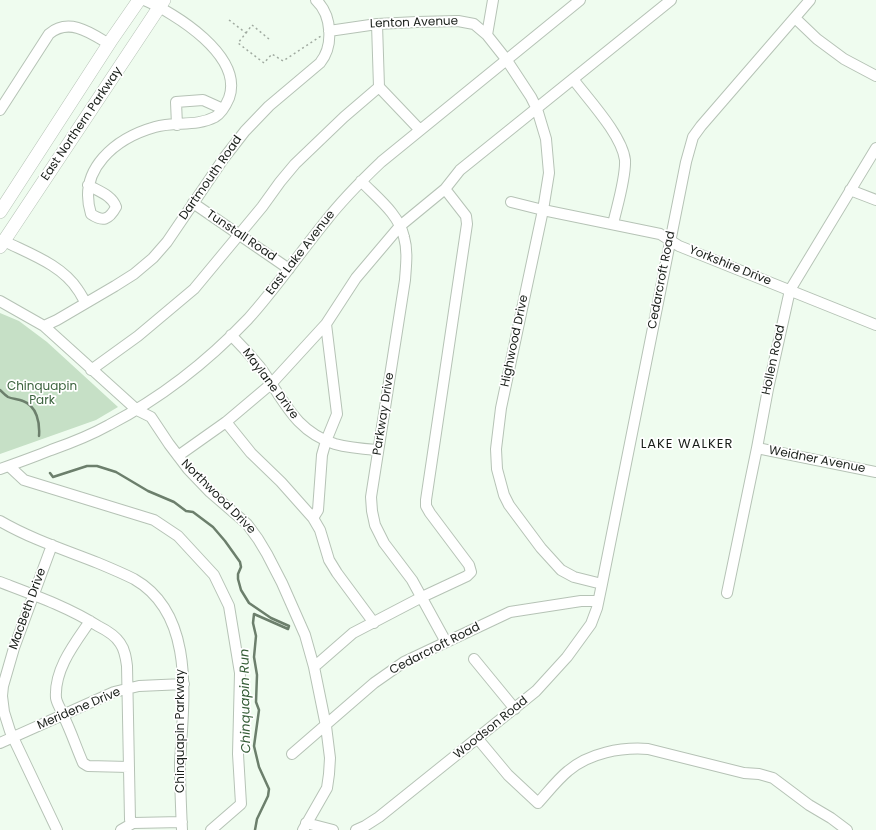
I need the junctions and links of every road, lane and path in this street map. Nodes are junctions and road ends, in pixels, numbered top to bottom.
1 (139, 0) edge
2 (144, 0) edge
3 (316, 0) edge
4 (493, 0) edge
5 (580, 0) edge
6 (671, 0) edge
7 (810, 0) edge
8 (162, 3) edge
9 (795, 18) junction
10 (229, 20) dead end
11 (377, 24) junction
12 (329, 31) junction
13 (246, 33) junction
14 (487, 35) junction
15 (268, 40) dead end
16 (109, 44) junction
17 (506, 59) junction
18 (876, 76) edge
19 (573, 79) junction
20 (380, 87) junction
21 (223, 109) junction
22 (537, 109) junction
23 (0, 110) edge
24 (177, 125) junction
25 (420, 130) junction
26 (876, 148) edge
27 (361, 181) junction
28 (88, 185) dead end
29 (445, 189) junction
30 (850, 190) junction
31 (876, 200) edge
32 (511, 202) dead end
33 (193, 203) junction
34 (543, 210) junction
35 (0, 212) edge
36 (613, 224) junction
37 (400, 226) junction
38 (238, 234) junction
39 (670, 239) junction
40 (2, 244) edge
41 (289, 269) junction
42 (790, 290) junction
43 (0, 301) edge
44 (86, 303) junction
45 (326, 324) junction
46 (876, 325) edge
47 (44, 326) junction
48 (231, 335) junction
49 (91, 370) junction
50 (271, 384) junction
51 (137, 410) junction
52 (226, 422) junction
53 (326, 440) junction
54 (757, 448) junction
55 (378, 450) junction
56 (178, 456) junction
57 (4, 468) edge
58 (876, 472) edge
59 (313, 518) junction
60 (0, 521) edge
61 (52, 545) junction
62 (0, 582) edge
63 (602, 584) junction
64 (727, 593) dead end
65 (34, 595) junction
66 (422, 597) junction
67 (598, 601) junction
68 (90, 621) junction
69 (374, 623) junction
70 (446, 642) junction
71 (474, 659) dead end
72 (314, 668) junction
73 (184, 684) junction
74 (127, 688) junction
75 (515, 709) junction
76 (64, 716) junction
77 (326, 726) junction
78 (13, 737) junction
79 (478, 739) junction
80 (0, 743) edge
81 (292, 754) dead end
82 (129, 767) junction
83 (133, 823) junction
84 (182, 826) edge
85 (305, 827) edge
86 (57, 830) edge
87 (121, 830) edge
88 (211, 830) edge
89 (333, 830) edge
90 (356, 830) edge
91 (847, 830) edge

1 - 16 main road, East Northern Parkway
2 - 8 street
3 - 12 street, Dartmouth Road
4 - 14 street
5 - 17 street, East Lake Avenue
6 - 19 street
7 - 9 street, Cedarcroft Road
8 - 21 street
8 - 40 main road, East Northern Parkway
9 - 18 street
9 - 39 street, Cedarcroft Road
10 - 13 path
11 - 12 street, Lenton Avenue
11 - 14 street, Lenton Avenue
11 - 20 street
12 - 13 path
12 - 33 street, Dartmouth Road
13 - 15 path
14 - 17 street, Lenton Avenue
16 - 23 street
16 - 35 main road, East Northern Parkway
17 - 22 street, Highwood Drive
17 - 25 street, East Lake Avenue
19 - 22 street
19 - 36 street
20 - 25 street
20 - 38 street
21 - 24 street
21 - 24 street
22 - 29 street
22 - 34 street, Highwood Drive
24 - 28 street
25 - 27 street, East Lake Avenue
26 - 30 street, Hollen Road
27 - 37 street, Parkway Drive
27 - 41 street, East Lake Avenue
29 - 37 street
29 - 66 street
30 - 31 street
30 - 42 street, Hollen Road
32 - 34 street, Yorkshire Drive
33 - 38 street, Tunstall Road
33 - 44 street, Dartmouth Road
34 - 36 street, Yorkshire Drive
34 - 63 street, Highwood Drive
36 - 39 street, Yorkshire Drive
37 - 45 street
37 - 55 street, Parkway Drive
38 - 41 street, Tunstall Road
38 - 49 street
39 - 42 street, Yorkshire Drive
39 - 63 street, Cedarcroft Road
40 - 44 street
41 - 48 street, East Lake Avenue
42 - 46 street, Yorkshire Drive
42 - 54 street, Hollen Road
43 - 47 street, Northwood Drive
44 - 47 street, Dartmouth Road
45 - 50 street
45 - 53 street
47 - 49 street, Northwood Drive
48 - 50 street, Maylane Drive
48 - 51 street, East Lake Avenue
49 - 51 street, Northwood Drive
50 - 52 street
50 - 53 street, Maylane Drive
51 - 56 street, Northwood Drive
51 - 57 street, East Lake Avenue
52 - 56 street
52 - 59 street
53 - 55 street, Maylane Drive
53 - 59 street
54 - 58 street, Weidner Avenue
54 - 64 street, Hollen Road
55 - 66 street, Parkway Drive
56 - 72 street, Northwood Drive
57 - 88 street
59 - 69 street
60 - 61 street, Chinquapin Parkway
61 - 65 street, MacBeth Drive
61 - 73 street, Chinquapin Parkway
62 - 65 street
63 - 67 street, Cedarcroft Road
65 - 68 street
65 - 78 street, MacBeth Drive
66 - 69 street
66 - 70 street, Parkway Drive
67 - 70 street, Cedarcroft Road
67 - 75 street, Woodson Road
68 - 74 street
68 - 76 street
69 - 72 street
70 - 77 street, Cedarcroft Road
71 - 75 street
72 - 77 street, Northwood Drive
73 - 74 street, Meridene Drive
73 - 84 street, Chinquapin Parkway
74 - 76 street, Meridene Drive
74 - 82 street
75 - 79 street, Woodson Road
76 - 78 street, Meridene Drive
76 - 82 street
77 - 81 street, Cedarcroft Road
77 - 85 street, Northwood Drive
78 - 80 street, Meridene Drive
78 - 86 street, MacBeth Drive
79 - 90 street, Woodson Road
79 - 91 street
82 - 83 street
83 - 84 street
83 - 87 street
85 - 89 street

